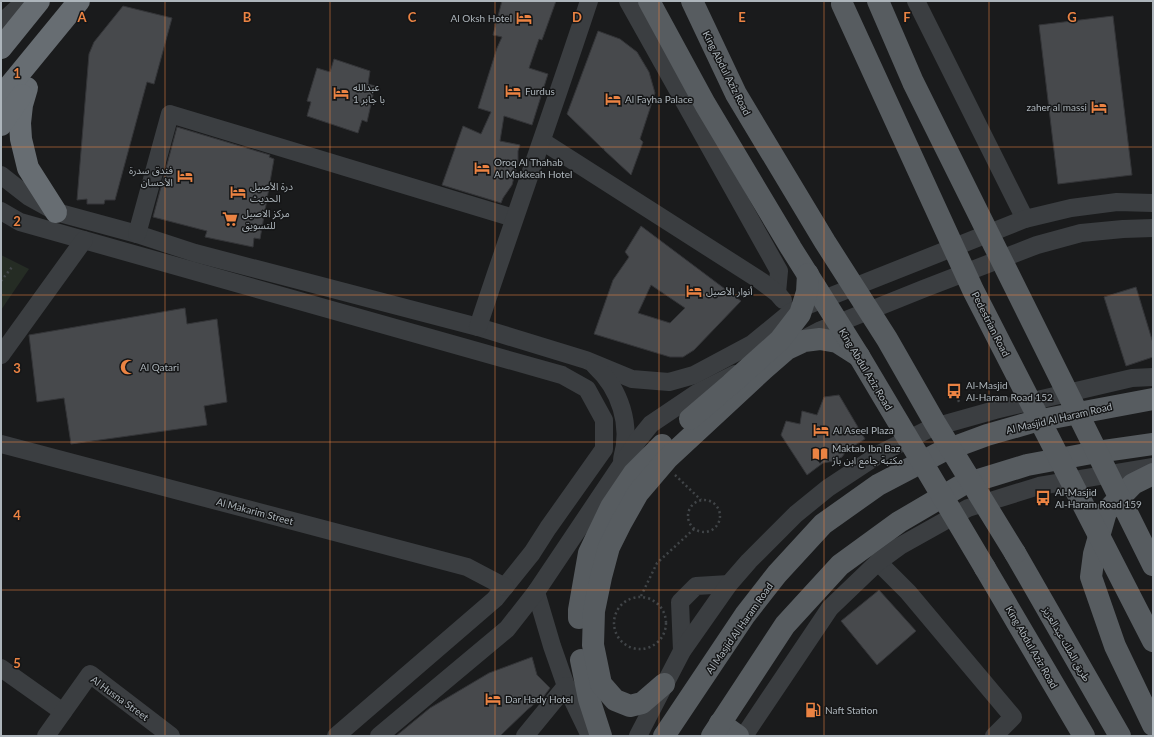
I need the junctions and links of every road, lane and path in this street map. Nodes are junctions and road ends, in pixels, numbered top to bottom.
1 (26, 1) edge
2 (39, 1) edge
3 (79, 1) edge
4 (590, 1) edge
5 (628, 1) edge
6 (649, 1) edge
7 (692, 1) edge
8 (878, 1) edge
9 (916, 1) edge
10 (841, 3) edge
11 (1, 23) edge
12 (58, 26) junction
13 (1, 48) edge
14 (27, 88) junction
15 (1, 96) edge
16 (1, 125) edge
17 (542, 141) junction
18 (1, 175) edge
19 (1153, 203) edge
20 (1, 211) edge
21 (56, 212) junction
22 (514, 218) junction
23 (1025, 219) junction
24 (1, 222) edge
25 (20, 222) junction
26 (1153, 228) edge
27 (137, 234) junction
28 (84, 240) junction
29 (12, 267) dead end
30 (808, 274) junction
31 (1, 281) edge
32 (778, 293) junction
33 (791, 312) junction
34 (478, 327) junction
35 (1, 355) edge
36 (859, 356) junction
37 (586, 360) junction
38 (1153, 377) edge
39 (1153, 399) edge
40 (1, 444) edge
41 (1153, 444) edge
42 (620, 467) junction
43 (1153, 467) edge
44 (672, 472) dead end
45 (1153, 474) edge
46 (702, 500) junction
47 (694, 529) junction
48 (1015, 553) joint
49 (878, 562) junction
50 (1153, 565) edge
51 (729, 584) junction
52 (505, 587) junction
53 (536, 592) junction
54 (641, 596) junction
55 (587, 610) junction
56 (1153, 641) edge
57 (682, 651) junction
58 (1, 668) edge
59 (664, 684) junction
60 (566, 686) junction
61 (63, 712) junction
62 (1153, 725) edge
63 (716, 729) edge
64 (46, 736) edge
65 (171, 736) edge
66 (336, 736) edge
67 (379, 736) edge
68 (525, 736) edge
69 (590, 736) edge
70 (601, 736) edge
71 (638, 736) edge
72 (664, 736) edge
73 (738, 736) edge
74 (744, 736) edge
75 (994, 736) edge
76 (1084, 736) edge
77 (1120, 736) edge

1 - 11 street
2 - 13 highway
3 - 12 highway
4 - 17 street
5 - 32 street
6 - 30 main road, King Abdul Aziz Road, bridge
7 - 48 main road, King Abdul Aziz Road, bridge
8 - 50 main road, bridge
9 - 23 street
10 - 56 main road, Pedestrian Road, bridge
12 - 14 highway
12 - 15 highway
14 - 16 highway
14 - 21 highway
17 - 22 street
17 - 32 street
18 - 21 street
19 - 23 street
20 - 25 street
21 - 27 street
22 - 27 street
22 - 34 street
23 - 33 street
24 - 25 street
25 - 28 street
26 - 42 street
27 - 34 street
28 - 35 street
28 - 52 street
29 - 31 path
30 - 36 main road, King Abdul Aziz Road, bridge
30 - 55 main road, bridge
32 - 33 street
33 - 37 street
34 - 37 street
36 - 55 main road
36 - 76 main road, King Abdul Aziz Road, bridge
37 - 42 street
38 - 51 street
39 - 72 main road, Al Masjid Al Haram Road
40 - 52 street, Al Makarim Street
41 - 63 main road
42 - 53 street
43 - 49 street
44 - 46 path
45 - 62 main road
46 - 47 path
46 - 47 path
47 - 54 path
48 - 77 main road, طريق الملك عبدالعزيز
49 - 74 street
49 - 75 street
51 - 57 street
51 - 57 street
52 - 66 street
53 - 60 street
53 - 67 street
54 - 54 path
55 - 59 main road
55 - 70 main road
57 - 59 street
58 - 61 street
59 - 71 street
60 - 68 street
60 - 69 street
61 - 64 street, Al Husna Street
61 - 65 street, Al Husna Street
63 - 73 main road

